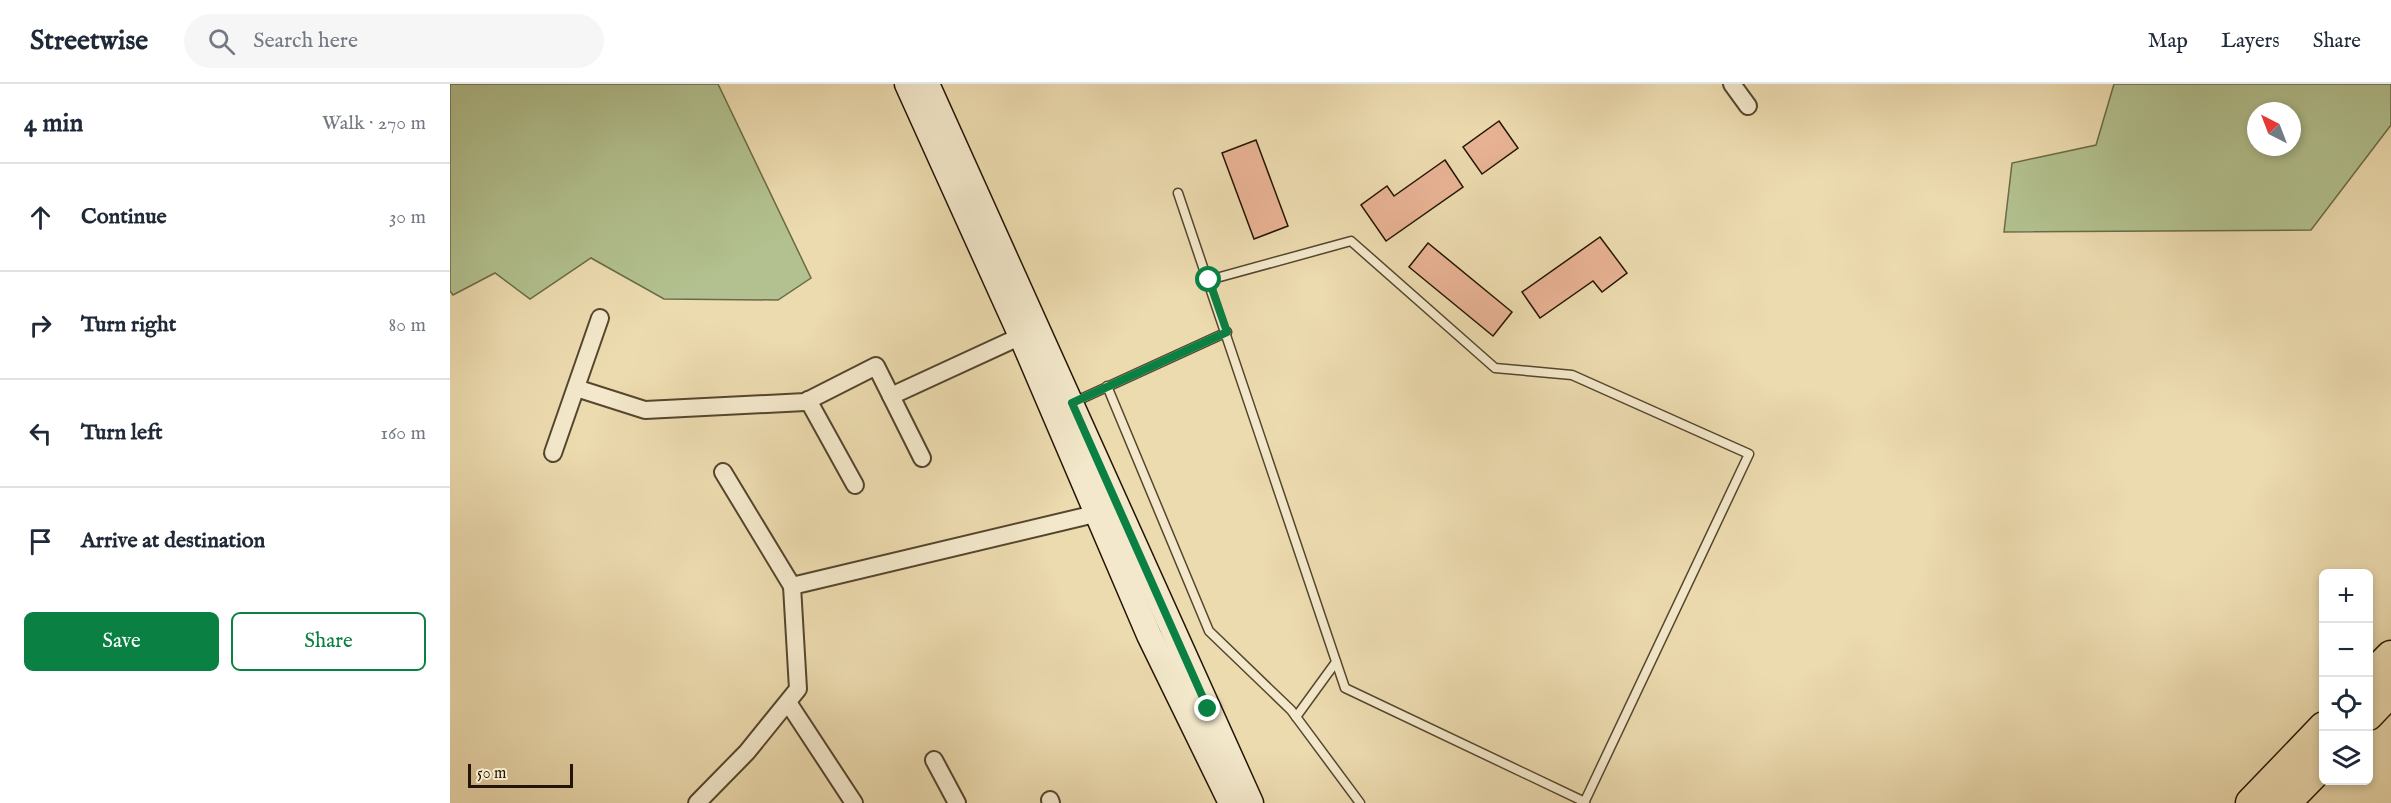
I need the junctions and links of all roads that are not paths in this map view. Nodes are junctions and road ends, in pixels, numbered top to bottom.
1 (906, 84) edge
2 (927, 84) edge
3 (1732, 84) edge
4 (1748, 106) dead end
5 (1178, 193) dead end
6 (1209, 280) junction
7 (600, 318) dead end
8 (1227, 332) junction
9 (1022, 336) junction
10 (1107, 386) junction
11 (576, 388) junction
12 (891, 396) junction
13 (808, 400) junction
14 (1072, 403) junction
15 (553, 453) dead end
16 (922, 458) dead end
17 (723, 472) dead end
18 (855, 485) dead end
19 (1099, 513) junction
20 (792, 586) junction
21 (2391, 656) edge
22 (1336, 662) junction
23 (2370, 677) edge
24 (2391, 691) edge
25 (789, 704) junction
26 (2373, 710) edge
27 (1296, 717) junction
28 (2320, 731) edge
29 (934, 759) dead end
30 (2319, 768) edge
31 (697, 803) edge
32 (854, 803) edge
33 (957, 803) edge
34 (1231, 803) edge
35 (1251, 803) edge
36 (1360, 803) edge
37 (1585, 803) edge
38 (2251, 803) edge
39 (2285, 803) edge

1 - 9 main road
2 - 14 main road
3 - 4 street
5 - 6 lane
6 - 8 lane
6 - 37 lane
7 - 11 street
8 - 10 lane
8 - 22 lane
9 - 12 street
9 - 19 main road
10 - 14 lane
10 - 27 lane
11 - 13 street
11 - 15 street
12 - 13 street
12 - 16 street
13 - 18 street
14 - 35 main road
17 - 20 street
19 - 20 street
19 - 34 main road
20 - 25 street
21 - 23 highway
22 - 27 lane
22 - 37 lane
24 - 26 highway
25 - 31 street
25 - 32 street
27 - 36 lane
28 - 38 highway
29 - 33 street
30 - 39 highway

